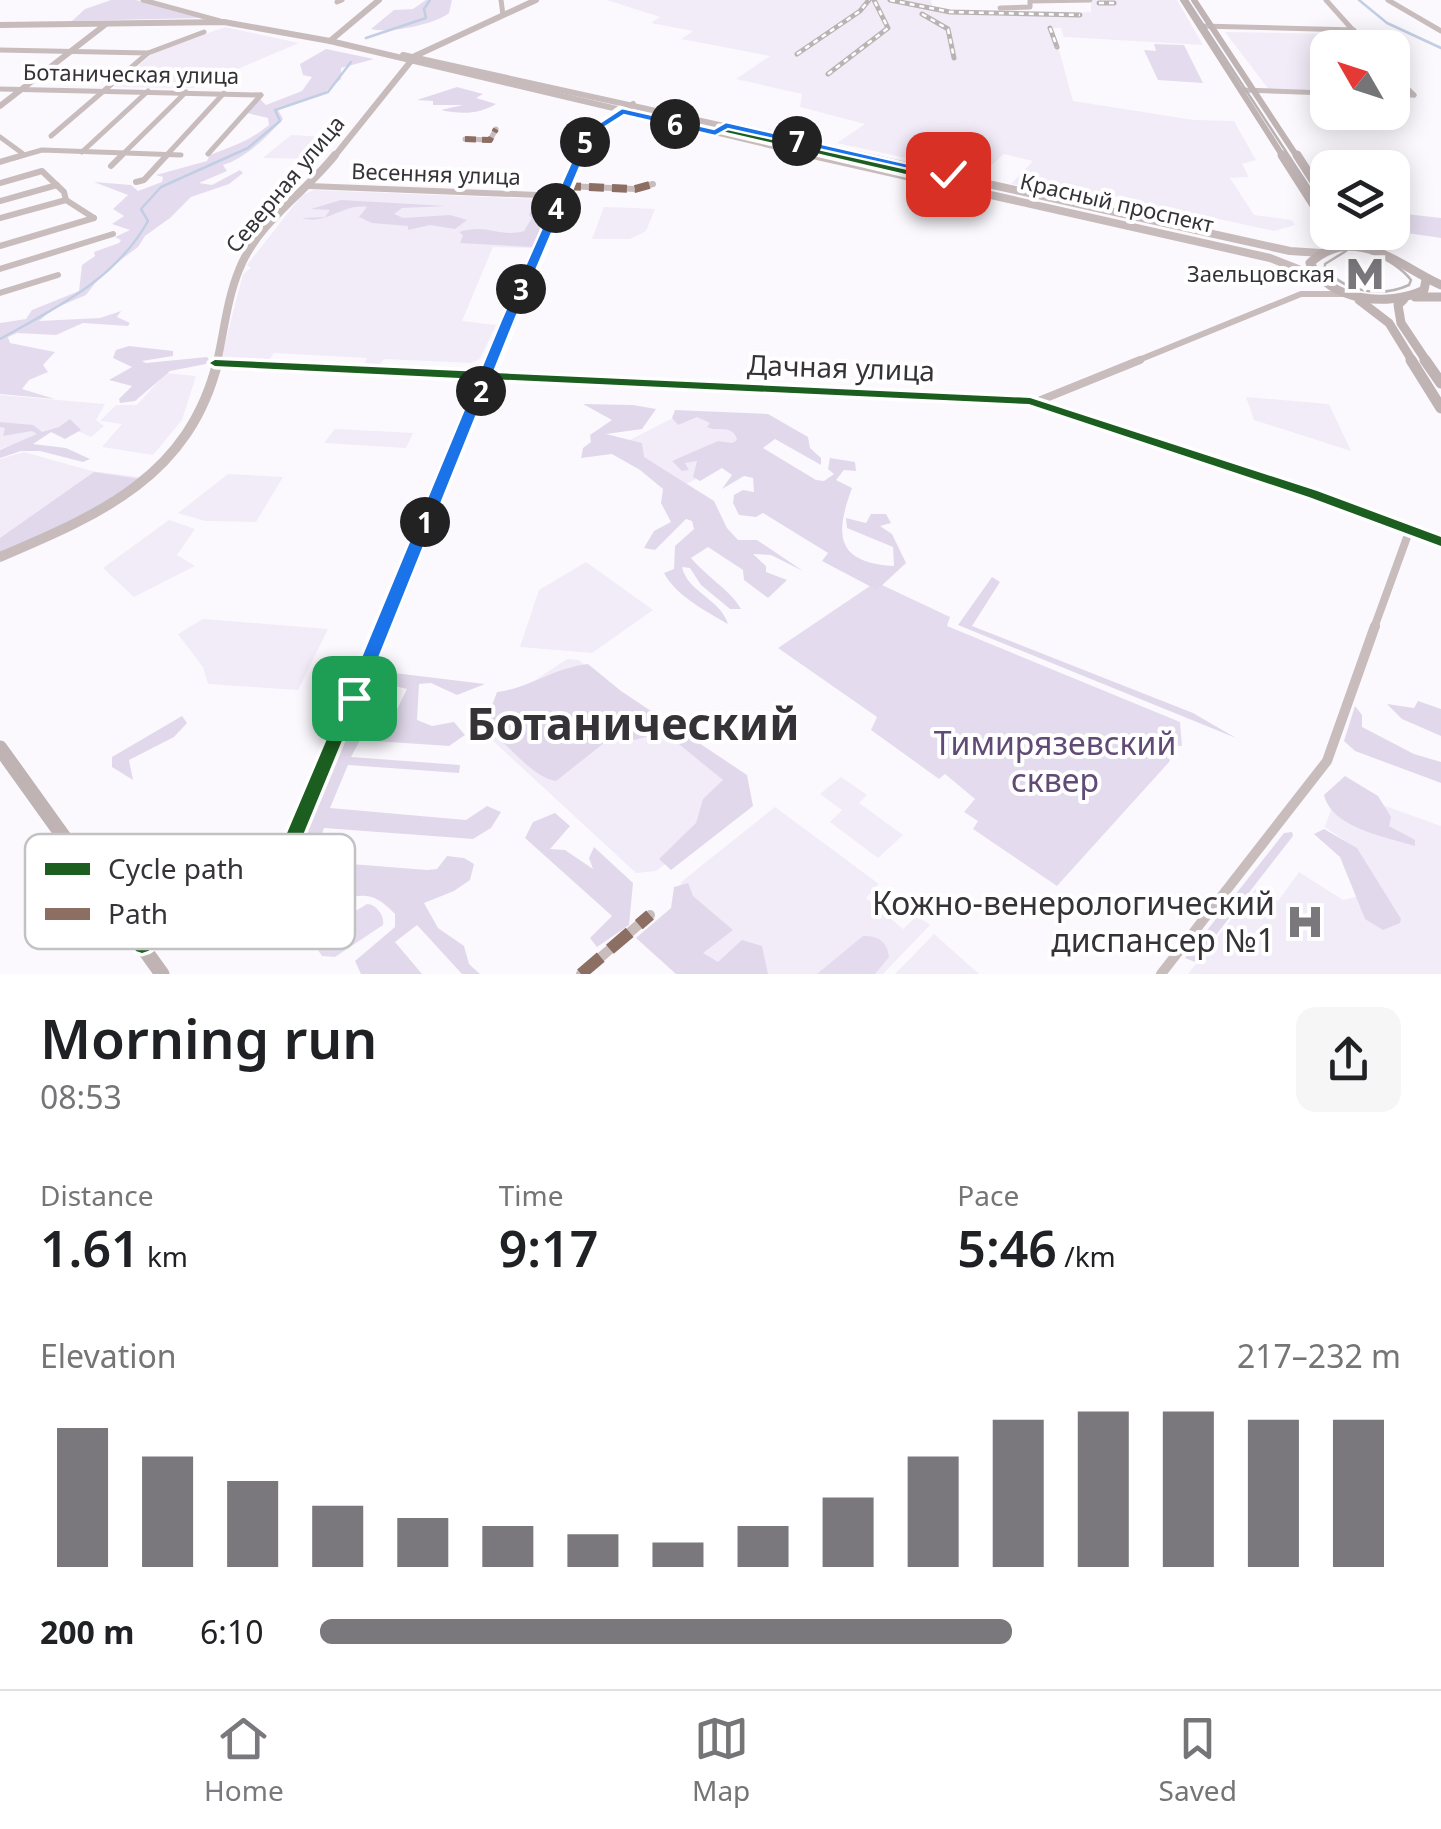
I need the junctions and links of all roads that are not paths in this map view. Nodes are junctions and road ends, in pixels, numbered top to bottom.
1 (145, 0) edge
2 (380, 0) edge
3 (501, 0) edge
4 (536, 0) edge
5 (1090, 0) edge
6 (1183, 0) edge
7 (1194, 0) edge
8 (1326, 0) edge
9 (1388, 0) edge
10 (1000, 8) dead end
11 (503, 15) junction
12 (203, 16) junction
13 (194, 22) junction
14 (224, 22) junction
15 (106, 24) junction
16 (0, 25) edge
17 (1200, 26) junction
18 (1212, 27) junction
19 (1354, 30) joint
20 (204, 32) dead end
21 (1441, 32) edge
22 (330, 41) junction
23 (0, 50) edge
24 (72, 52) junction
25 (148, 53) junction
26 (413, 59) junction
27 (0, 89) edge
28 (22, 89) junction
29 (1242, 90) junction
30 (148, 91) junction
31 (1254, 91) junction
32 (104, 92) junction
33 (186, 92) junction
34 (224, 93) junction
35 (582, 93) junction
36 (1310, 93) edge
37 (570, 100) junction
38 (0, 106) edge
39 (628, 108) junction
40 (726, 126) junction
41 (496, 129) dead end
42 (715, 133) junction
43 (52, 136) dead end
44 (0, 137) edge
45 (465, 139) dead end
46 (10, 145) junction
47 (812, 145) junction
48 (82, 152) junction
49 (22, 153) junction
50 (124, 153) junction
51 (801, 153) junction
52 (208, 154) dead end
53 (166, 155) junction
54 (180, 155) dead end
55 (2, 161) edge
56 (111, 166) dead end
57 (948, 174) junction
58 (1310, 176) edge
59 (136, 182) dead end
60 (0, 183) edge
61 (938, 183) junction
62 (653, 184) dead end
63 (57, 185) junction
64 (309, 186) junction
65 (1002, 187) junction
66 (564, 191) junction
67 (989, 195) junction
68 (1310, 199) edge
69 (66, 200) junction
70 (0, 201) edge
71 (0, 218) edge
72 (114, 234) dead end
73 (1214, 234) junction
74 (1209, 244) junction
75 (0, 246) edge
76 (1328, 250) edge
77 (1375, 250) edge
78 (1325, 252) junction
79 (1379, 253) junction
80 (0, 269) edge
81 (58, 275) dead end
82 (1316, 276) junction
83 (1426, 280) junction
84 (1441, 286) edge
85 (0, 294) edge
86 (1301, 294) junction
87 (1351, 295) junction
88 (1441, 297) edge
89 (1407, 298) junction
90 (215, 363) junction
91 (487, 378) junction
92 (1441, 383) edge
93 (1036, 402) junction
94 (1441, 408) edge
95 (1410, 529) junction
96 (1441, 542) edge
97 (0, 556) edge
98 (0, 748) edge
99 (62, 834) edge
100 (295, 834) edge
101 (650, 915) dead end
102 (145, 949) edge
103 (162, 974) edge
104 (581, 974) edge
105 (1160, 974) edge

1 - 12 street
2 - 22 main road
3 - 11 street
4 - 11 main road, Северная улица
5 - 10 street
6 - 17 main road
7 - 18 main road
8 - 19 street
9 - 21 street
11 - 26 main road, Северная улица
12 - 13 main road
12 - 14 street
13 - 14 main road, Красный проспект
13 - 15 main road, Красный проспект
14 - 22 main road, Красный проспект
15 - 16 main road, Красный проспект
15 - 24 main road
17 - 18 street
17 - 29 main road
18 - 19 street
18 - 31 main road
20 - 25 street
22 - 26 main road, Красный проспект
23 - 24 street
24 - 25 street
24 - 28 main road
25 - 32 street
26 - 35 main road, Красный проспект
26 - 37 main road, Красный проспект
26 - 64 main road, Северная улица
27 - 28 street, Ботаническая улица
28 - 32 street, Ботаническая улица
28 - 38 main road
29 - 31 street
29 - 68 main road
30 - 32 street, Ботаническая улица
30 - 33 street, Ботаническая улица
30 - 48 street
31 - 36 street
31 - 58 main road
32 - 43 street
33 - 34 street, Ботаническая улица
33 - 50 street
34 - 52 street, Ботаническая улица
34 - 53 street
35 - 37 main road
35 - 39 main road, Красный проспект
37 - 39 main road, Красный проспект
39 - 40 main road, Красный проспект
39 - 42 main road, Красный проспект
39 - 66 main road
40 - 42 main road
40 - 47 main road, Красный проспект
41 - 45 street
42 - 51 main road, Красный проспект
44 - 46 street
46 - 49 street
46 - 55 street
47 - 51 main road
47 - 57 main road, Красный проспект
48 - 49 street
48 - 50 street
49 - 55 street
50 - 53 street
50 - 56 street
51 - 61 main road, Красный проспект
53 - 54 street
53 - 59 street
57 - 61 main road
57 - 65 main road, Красный проспект
60 - 63 street
61 - 67 main road, Красный проспект
62 - 66 street, Весенняя улица
63 - 69 street
63 - 70 street
64 - 66 street, Весенняя улица
64 - 90 main road, Северная улица
65 - 67 main road
65 - 73 main road, Красный проспект
66 - 91 main road
67 - 74 main road, Красный проспект
69 - 71 street
69 - 75 street
72 - 80 street
73 - 74 main road
73 - 78 main road, Красный проспект
74 - 82 main road, Красный проспект
76 - 78 main road
77 - 79 main road
78 - 79 main road
78 - 82 main road
79 - 83 main road
81 - 85 street
82 - 86 street
82 - 87 main road
83 - 84 main road
83 - 89 main road
86 - 87 street
86 - 93 street
87 - 89 main road
87 - 94 main road
88 - 89 main road
89 - 92 main road
90 - 91 main road, Дачная улица
90 - 97 main road, Северная улица
91 - 93 main road, Дачная улица
91 - 100 main road
93 - 95 main road, Дачная улица
95 - 96 main road, Дачная улица
95 - 105 street
98 - 99 main road
101 - 104 street
102 - 103 main road

